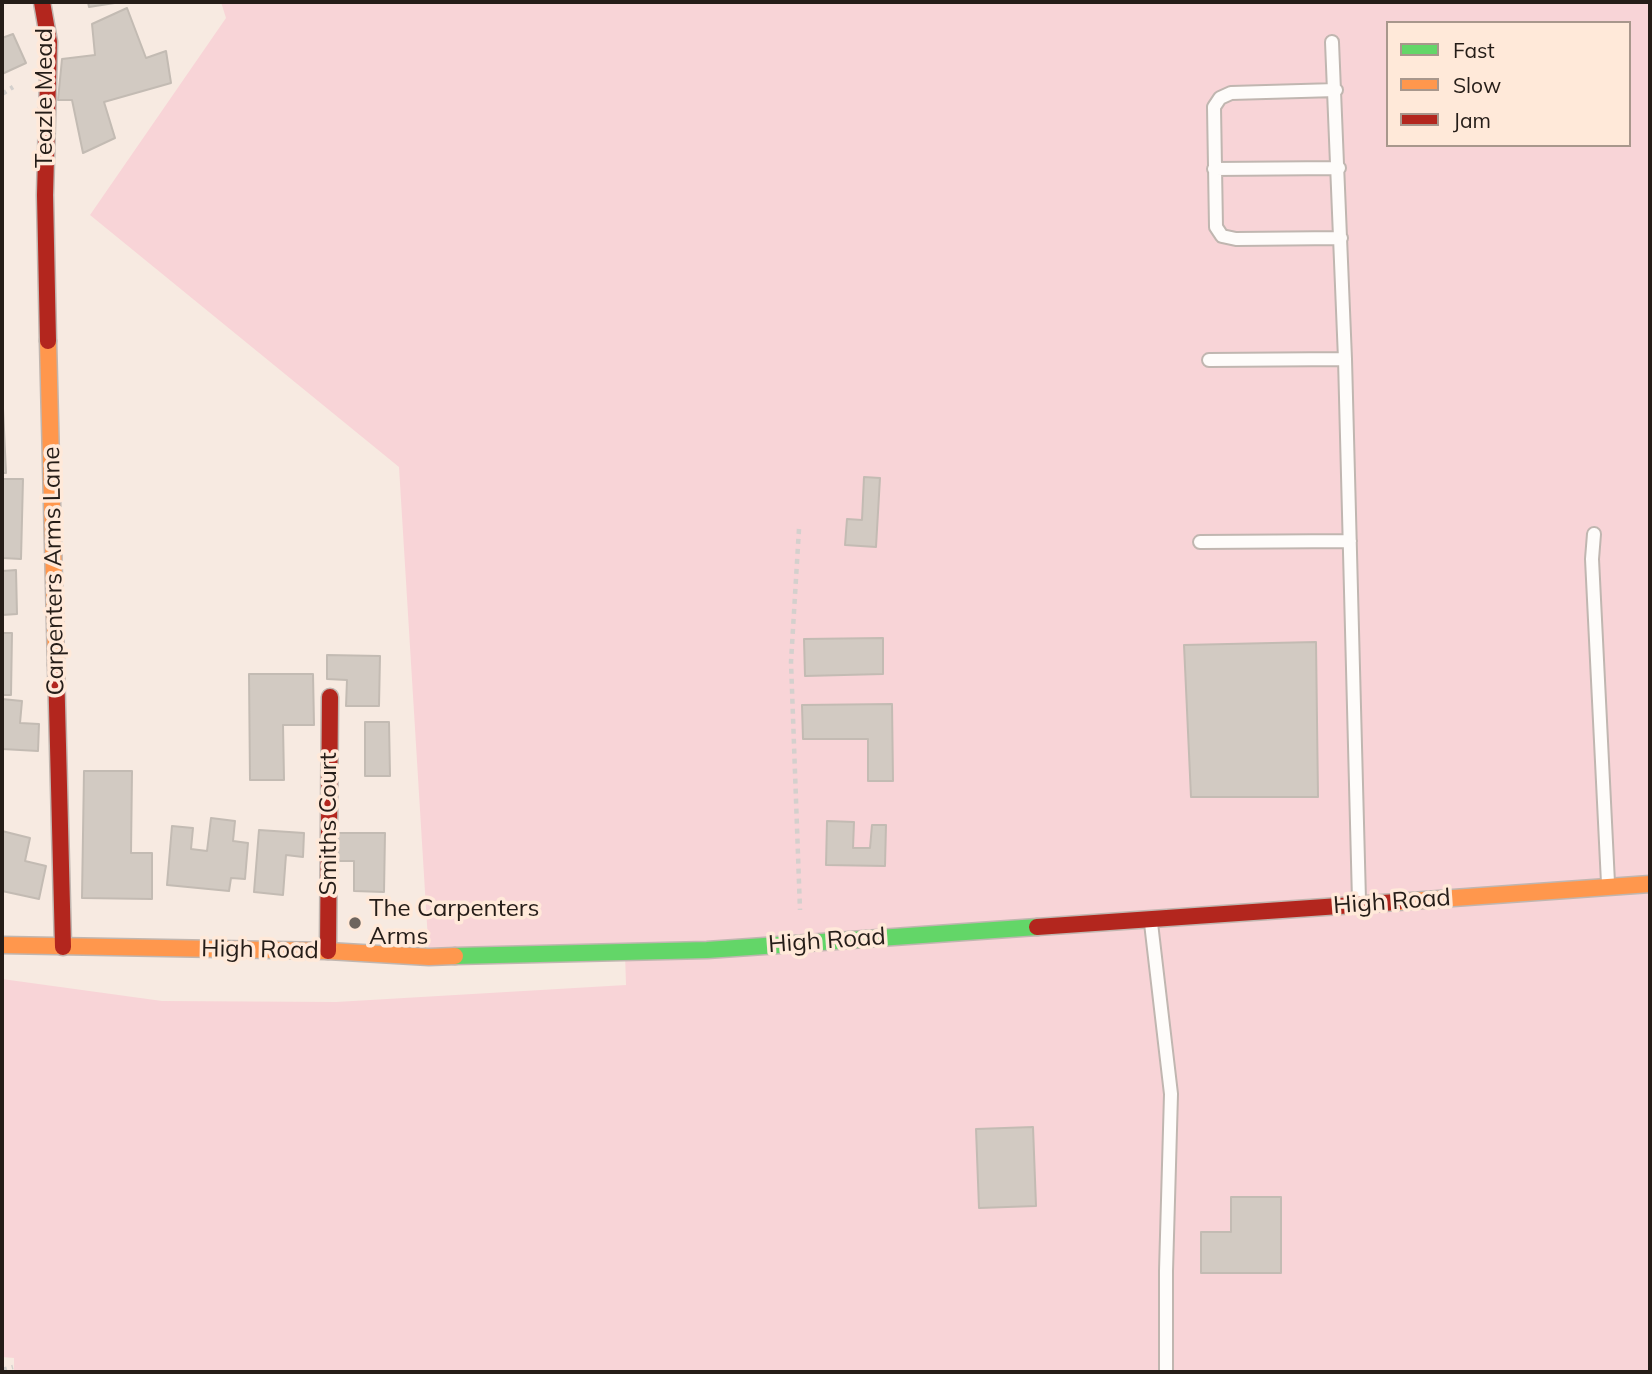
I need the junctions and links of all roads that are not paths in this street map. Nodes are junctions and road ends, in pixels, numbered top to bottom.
1 (41, 2) edge
2 (1332, 43) dead end
3 (1336, 90) junction
4 (1339, 168) junction
5 (1214, 169) junction
6 (45, 195) joint
7 (1341, 238) junction
8 (1345, 359) junction
9 (1209, 360) dead end
10 (1594, 534) dead end
11 (1350, 541) junction
12 (1200, 542) dead end
13 (330, 697) dead end
14 (1650, 884) edge
15 (1608, 887) junction
16 (1359, 904) junction
17 (1150, 919) junction
18 (2, 945) edge
19 (63, 947) junction
20 (328, 951) junction
21 (1166, 1372) edge

1 - 6 main road, Teazle Mead
2 - 3 lane
3 - 4 lane
3 - 5 lane
4 - 5 lane
4 - 7 lane
5 - 7 lane
6 - 19 main road, Carpenters Arms Lane
7 - 8 lane
8 - 9 lane
8 - 11 lane
10 - 15 lane
11 - 12 lane
11 - 16 lane
13 - 20 main road, Smiths Court
14 - 15 main road, High Road
15 - 16 main road, High Road
16 - 17 main road, High Road
17 - 20 main road, High Road
17 - 21 lane
18 - 19 main road, High Road
19 - 20 main road, High Road

